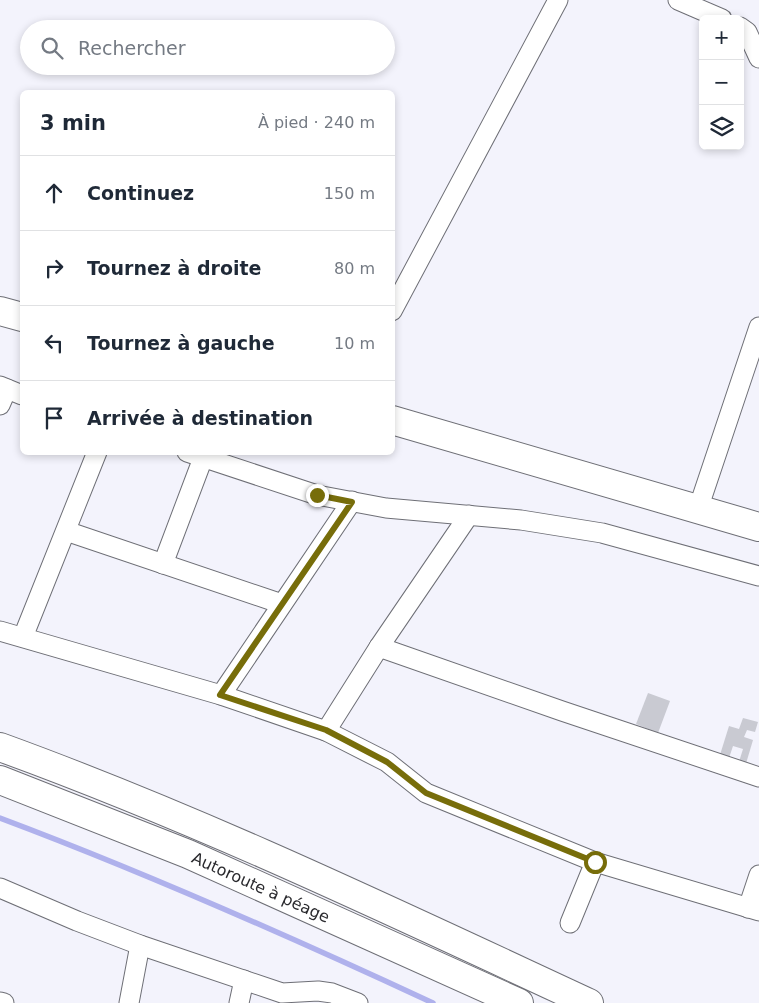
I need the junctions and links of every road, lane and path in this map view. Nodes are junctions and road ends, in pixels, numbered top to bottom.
1 (558, 0) edge
2 (678, 0) edge
3 (713, 15) edge
4 (744, 30) edge
5 (759, 58) edge
6 (395, 305) edge
7 (0, 311) edge
8 (20, 316) edge
9 (759, 327) edge
10 (395, 421) edge
11 (96, 455) edge
12 (195, 455) edge
13 (352, 502) junction
14 (698, 509) junction
15 (469, 515) junction
16 (759, 527) edge
17 (66, 531) junction
18 (163, 564) junction
19 (759, 576) edge
20 (282, 604) junction
21 (0, 631) edge
22 (23, 637) junction
23 (379, 647) junction
24 (220, 695) junction
25 (326, 730) junction
26 (0, 747) edge
27 (759, 776) edge
28 (0, 780) edge
29 (595, 862) junction
30 (759, 875) edge
31 (0, 888) edge
32 (754, 909) edge
33 (570, 922) dead end
34 (140, 945) junction
35 (244, 980) junction
36 (0, 1002) edge
37 (4, 1003) edge
38 (129, 1003) edge
39 (238, 1003) edge
40 (358, 1003) edge
41 (519, 1003) edge
42 (589, 1003) edge

1 - 6 street
2 - 3 street
4 - 5 street
7 - 8 main road
9 - 14 street
10 - 14 main road
11 - 17 street
12 - 13 street
12 - 18 street
13 - 15 street
13 - 20 street
14 - 16 main road
15 - 19 street
15 - 23 street
17 - 18 street
17 - 22 street
18 - 20 street
20 - 24 street
21 - 22 street
22 - 24 street
23 - 25 street
23 - 27 street
24 - 25 street
25 - 29 street
26 - 42 main road
28 - 41 main road, Autoroute à péage
29 - 32 street
29 - 33 street
30 - 32 street
31 - 34 street
34 - 35 street
34 - 38 street
35 - 39 street
35 - 40 street
36 - 37 street

